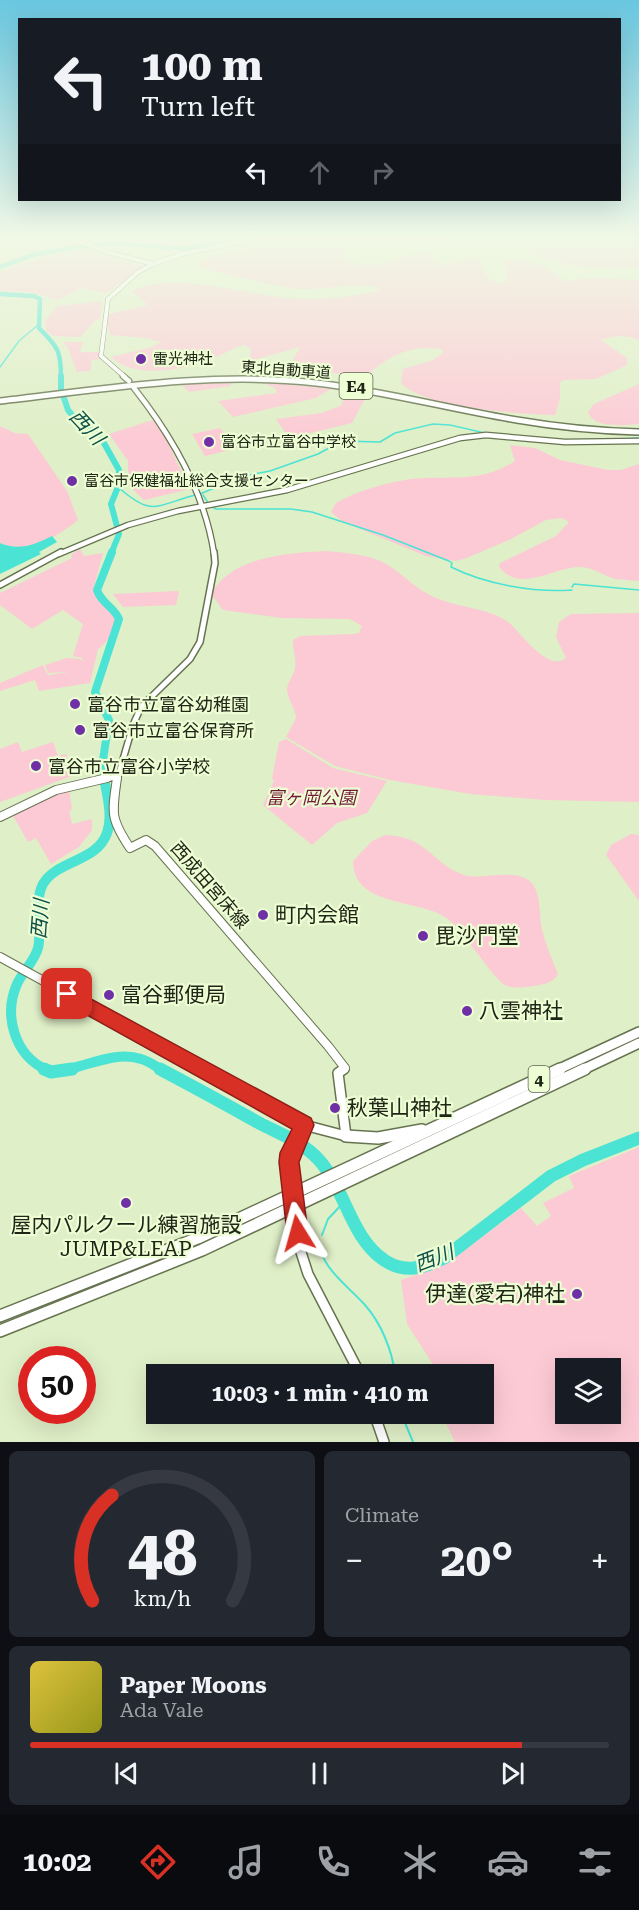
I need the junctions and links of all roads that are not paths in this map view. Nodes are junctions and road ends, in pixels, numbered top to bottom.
1 (107, 306) edge
2 (129, 381) dead end
3 (134, 388) dead end
4 (0, 400) edge
5 (639, 430) edge
6 (639, 441) edge
7 (208, 505) junction
8 (0, 585) edge
9 (114, 777) junction
10 (0, 817) edge
11 (0, 957) edge
12 (639, 1032) edge
13 (639, 1043) edge
14 (303, 1129) junction
15 (440, 1132) junction
16 (346, 1137) junction
17 (322, 1187) junction
18 (292, 1194) junction
19 (294, 1207) junction
20 (0, 1316) edge
21 (0, 1331) edge
22 (355, 1364) edge
23 (378, 1424) edge
24 (384, 1442) edge

1 - 2 main road
3 - 7 main road, 西成田宮床線
4 - 5 highway, 東北自動車道 / E4
6 - 7 main road
7 - 8 main road
7 - 9 main road, 西成田宮床線
9 - 10 main road
9 - 16 main road, 西成田宮床線
11 - 14 main road
12 - 15 highway, 4
13 - 15 highway, 4
14 - 16 main road
14 - 18 main road
15 - 16 highway
15 - 17 highway, 4
15 - 17 highway, 4
17 - 18 highway, 4
17 - 19 highway, 4
18 - 19 main road
18 - 20 highway, 4
19 - 21 highway, 4
19 - 22 main road
23 - 24 main road

